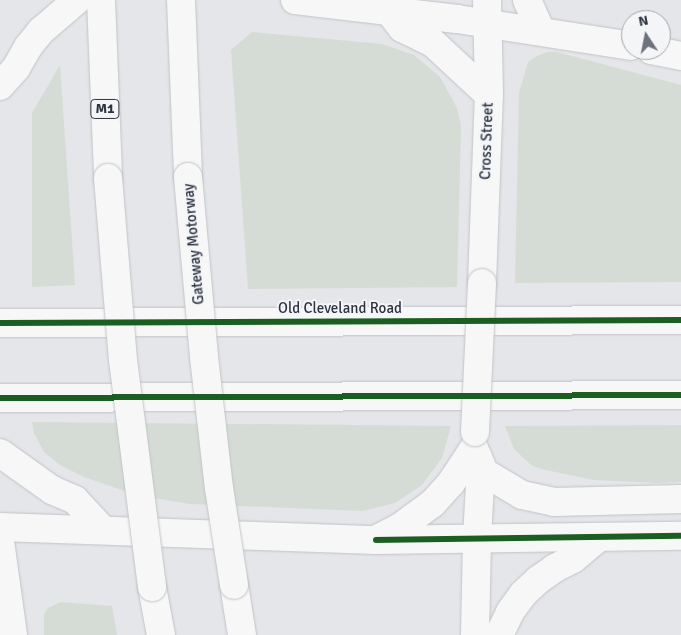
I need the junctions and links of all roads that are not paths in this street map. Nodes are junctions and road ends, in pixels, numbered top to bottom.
1 (77, 0) edge
2 (101, 0) edge
3 (180, 0) edge
4 (295, 0) edge
5 (527, 0) edge
6 (388, 10) junction
7 (487, 12) edge
8 (541, 32) junction
9 (621, 44) edge
10 (0, 86) edge
11 (489, 95) junction
12 (681, 320) edge
13 (0, 323) edge
14 (681, 395) edge
15 (0, 398) edge
16 (476, 450) junction
17 (0, 453) edge
18 (681, 498) edge
19 (0, 526) edge
20 (103, 530) junction
21 (681, 536) edge
22 (598, 538) junction
23 (0, 540) edge
24 (376, 540) junction
25 (477, 540) junction
26 (8, 626) edge
27 (161, 635) edge
28 (242, 635) edge
29 (475, 635) edge
30 (499, 635) edge

1 - 10 main road
2 - 27 main road, M1, bridge
3 - 28 main road, Gateway Motorway, bridge
4 - 6 main road
5 - 8 main road
6 - 7 main road
6 - 11 main road
7 - 8 main road
7 - 11 main road, Cross Street
8 - 9 main road
11 - 16 main road, Cross Street, bridge
12 - 13 main road, Old Cleveland Road
14 - 15 main road
16 - 18 main road
16 - 24 main road
16 - 25 main road, Cross Street
17 - 20 main road
19 - 20 main road
20 - 24 main road
21 - 22 main road
22 - 25 main road
22 - 30 main road
23 - 26 main road
24 - 25 main road
25 - 29 main road, Cross Street

